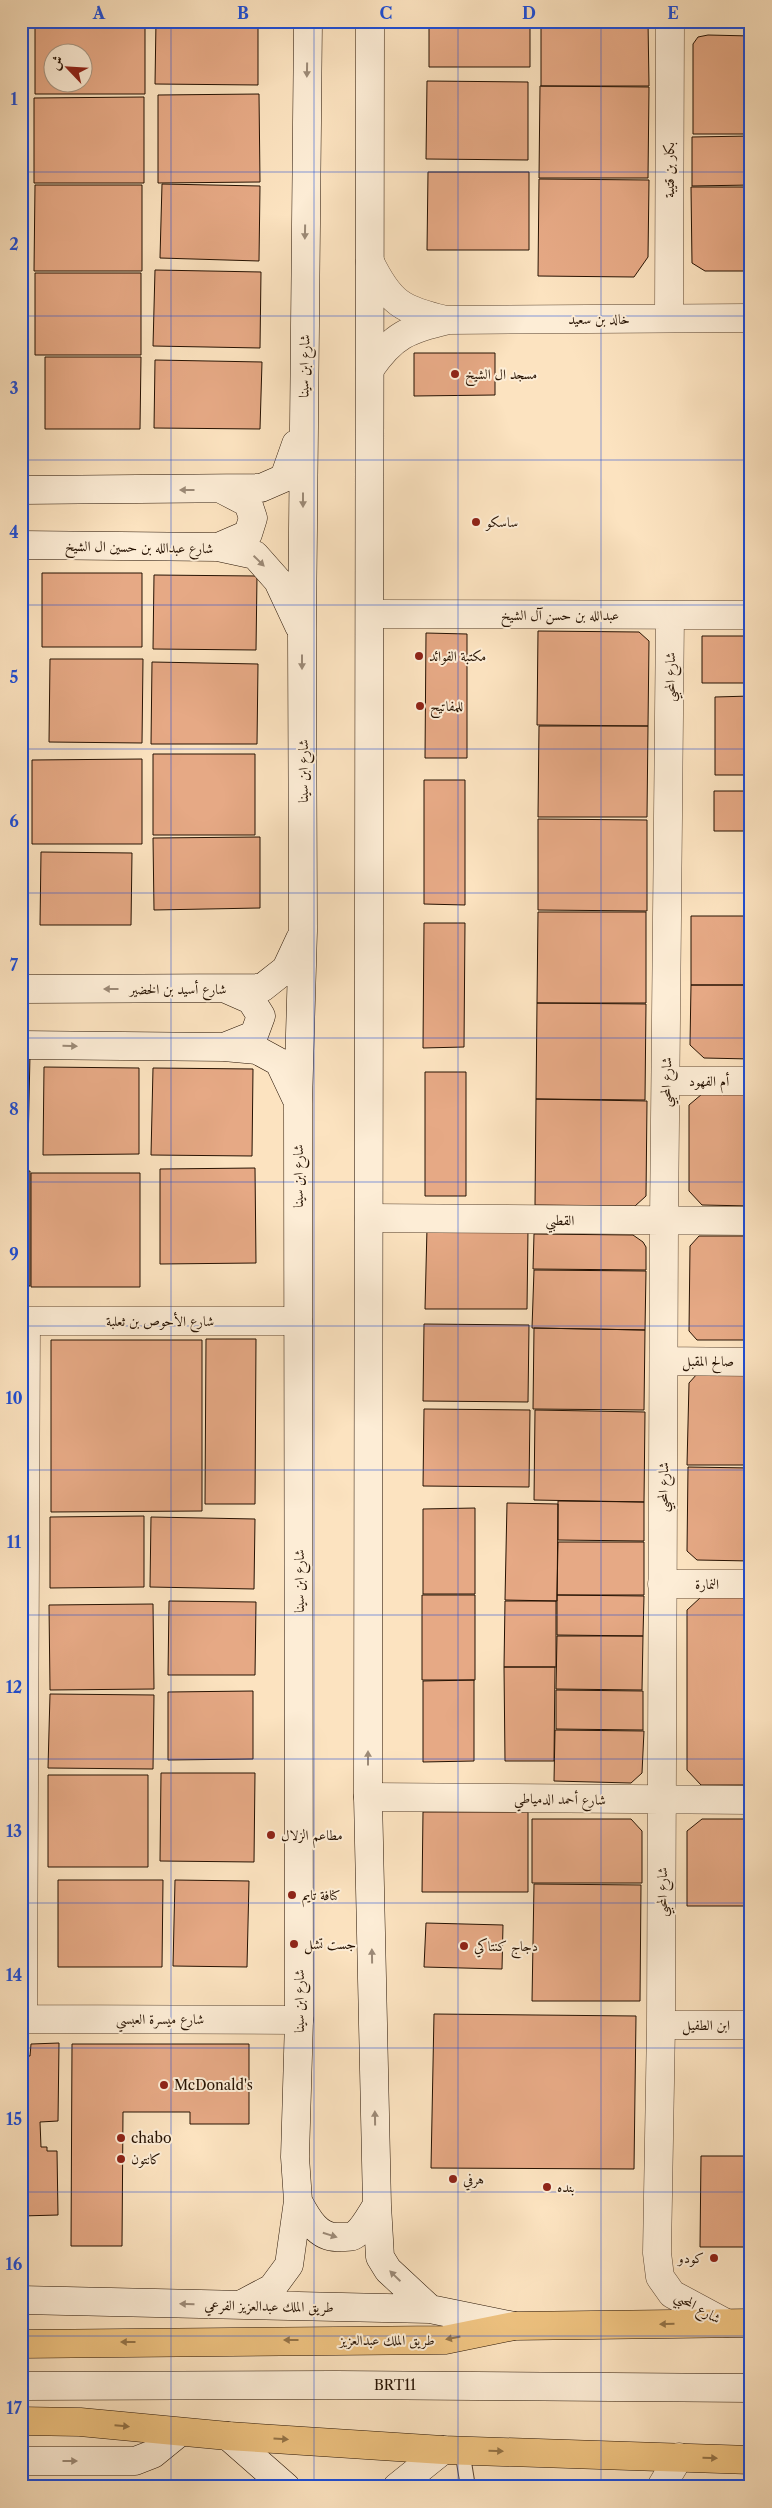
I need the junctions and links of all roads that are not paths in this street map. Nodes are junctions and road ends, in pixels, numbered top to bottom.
1 (308, 21) edge
2 (370, 21) edge
3 (670, 21) edge
4 (370, 262) junction
5 (669, 318) junction
6 (751, 318) edge
7 (448, 320) junction
8 (370, 369) junction
9 (303, 427) junction
10 (21, 490) edge
11 (223, 490) junction
12 (21, 545) edge
13 (218, 547) junction
14 (370, 614) junction
15 (670, 615) junction
16 (751, 615) edge
17 (302, 631) junction
18 (304, 931) junction
19 (21, 989) edge
20 (226, 989) junction
21 (21, 1045) edge
22 (224, 1047) junction
23 (751, 1080) edge
24 (666, 1081) junction
25 (298, 1103) junction
26 (369, 1218) junction
27 (751, 1220) edge
28 (664, 1221) junction
29 (24, 1321) edge
30 (298, 1321) junction
31 (664, 1361) junction
32 (751, 1362) edge
33 (662, 1584) junction
34 (751, 1584) edge
35 (368, 1797) junction
36 (663, 1800) junction
37 (751, 1800) edge
38 (22, 1803) edge
39 (22, 2019) edge
40 (300, 2020) junction
41 (661, 2025) junction
42 (751, 2025) edge
43 (298, 2202) junction
44 (377, 2205) junction
45 (21, 2300) edge
46 (240, 2305) junction
47 (430, 2309) junction
48 (738, 2323) edge
49 (514, 2326) junction
50 (21, 2344) edge
51 (27, 2386) edge
52 (751, 2388) edge
53 (21, 2421) edge
54 (180, 2432) junction
55 (228, 2436) junction
56 (453, 2450) junction
57 (679, 2457) junction
58 (751, 2460) edge
59 (21, 2461) edge
60 (286, 2487) edge
61 (397, 2487) edge
62 (468, 2487) edge
63 (661, 2487) edge

1 -> 9 street, شارع ابن سينا
2 - 4 street
3 - 5 street, بكار بن قتيبة
4 - 7 street, خالد بن سعيد
4 - 8 street
5 - 6 street, خالد بن سعيد
5 - 7 street, خالد بن سعيد
7 - 8 street, خالد بن سعيد
8 - 14 street
9 - 11 street
9 -> 17 street, شارع ابن سينا
11 -> 10 street
11 - 13 street
12 - 13 street, شارع عبدالله بن حسين ال الشيخ
13 -> 17 street, شارع عبدالله بن حسين ال الشيخ
14 - 15 street, عبدالله بن حسن آل الشيخ
14 - 26 street
15 - 16 street, عبدالله بن حسن آل الشيخ
15 - 24 street, شارع المحبي
17 -> 18 street, شارع ابن سينا
18 - 20 street, شارع أسيد بن الخضير
18 - 25 street, شارع ابن سينا
20 -> 19 street, شارع أسيد بن الخضير
20 - 22 street
21 -> 22 street
22 - 25 street
23 - 24 street, أم الفهود
24 - 28 street, شارع المحبي
25 - 30 street, شارع ابن سينا
26 - 28 street, القطبي
35 -> 26 street
27 - 28 street, القطبي
28 - 31 street, شارع المحبي
29 - 30 street, شارع الأحوص بن ثعلبة
29 - 38 street
30 - 40 street, شارع ابن سينا
31 - 32 street, صالح المقبل
31 - 33 street, شارع المحبي
33 - 34 street, النمارة
33 - 36 street, شارع المحبي
35 - 36 street, شارع أحمد الدمياطي
44 -> 35 street
36 - 37 street, شارع أحمد الدمياطي
36 - 41 street, شارع المحبي
38 - 39 street
39 - 40 street, شارع ميسرة العبسي
40 - 43 street, شارع ابن سينا
41 - 42 street, ابن الطفيل
41 - 48 street, شارع المحبي
43 -> 44 street
43 - 46 street, شارع ابن سينا
47 -> 44 street
46 -> 45 street, طريق الملك عبدالعزيز الفرعي
46 - 47 street, طريق الملك عبدالعزيز الفرعي
47 - 49 street, طريق الملك عبدالعزيز الفرعي
48 -> 49 main road, طريق الملك عبدالعزيز
49 -> 50 main road, طريق الملك عبدالعزيز
51 - 52 street, BRT11
53 -> 54 main road
54 - 55 main road
59 -> 54 street
55 -> 56 main road
55 - 60 street
56 -> 57 main road
56 - 61 street
56 - 62 lane
57 -> 58 main road
57 - 63 street

